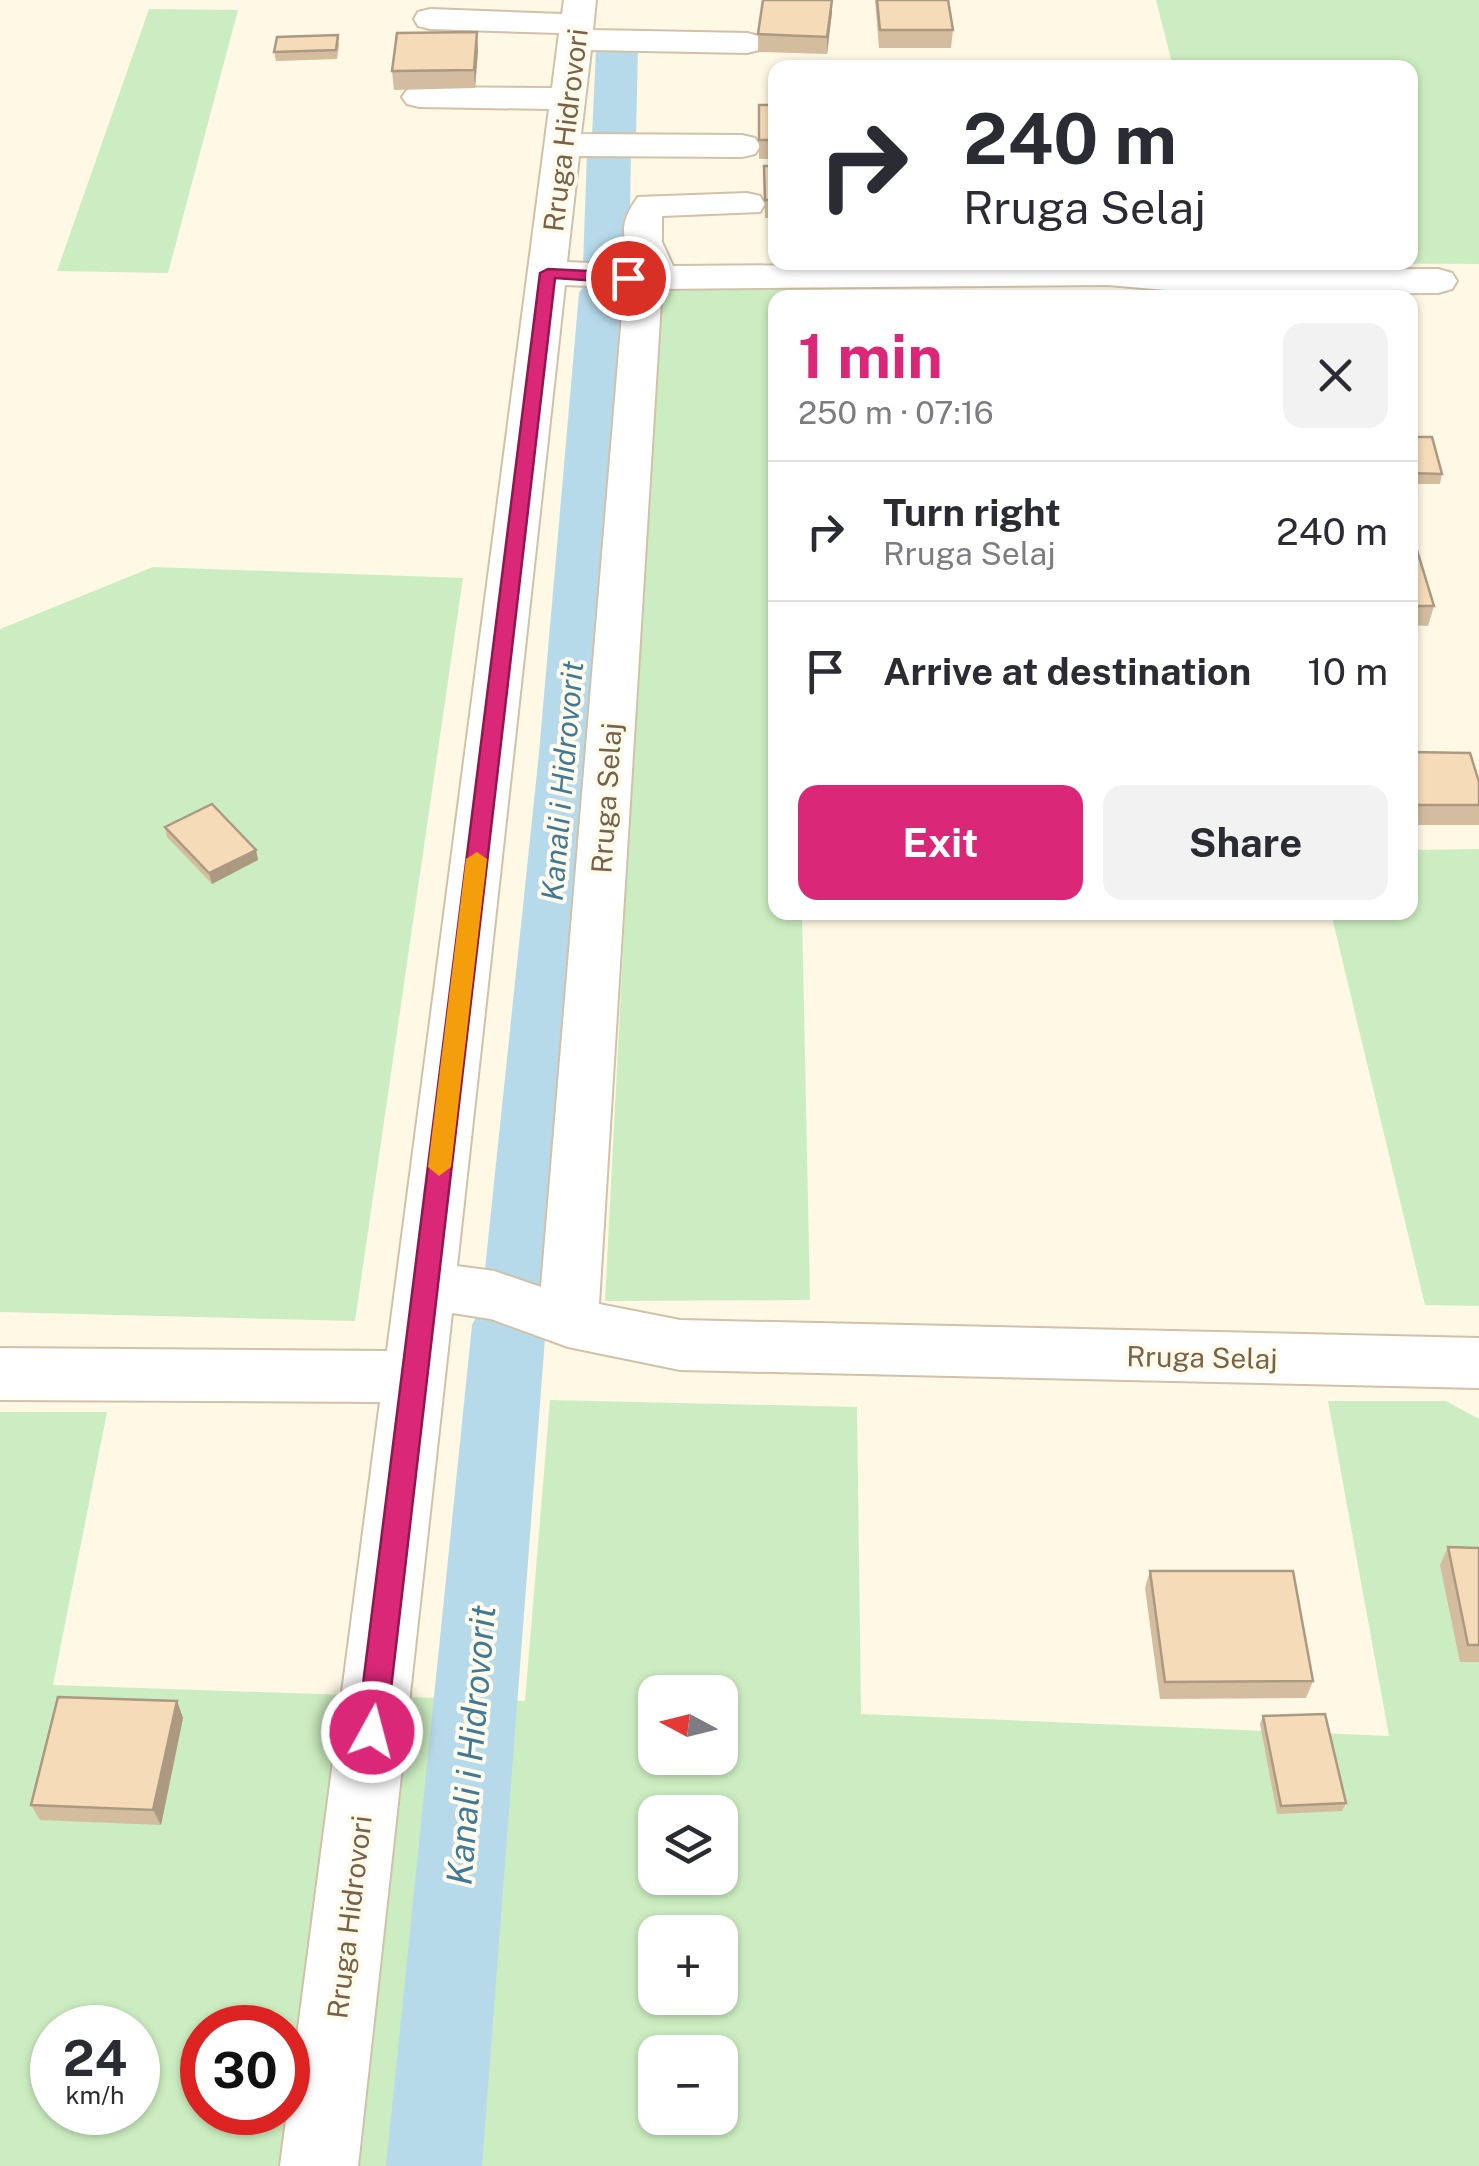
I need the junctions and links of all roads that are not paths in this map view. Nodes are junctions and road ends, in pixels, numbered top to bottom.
1 (430, 18) dead end
2 (578, 22) edge
3 (747, 43) dead end
4 (419, 97) edge
5 (569, 99) junction
6 (563, 145) junction
7 (742, 146) dead end
8 (747, 204) dead end
9 (548, 273) junction
10 (644, 278) junction
11 (1438, 280) dead end
12 (425, 1286) junction
13 (568, 1322) junction
14 (1479, 1363) edge
15 (0, 1374) edge
16 (414, 1377) junction
17 (319, 2166) edge

1 - 2 street
2 - 3 street
2 - 5 street, Rruga Hidrovori
4 - 5 street
5 - 6 street, Rruga Hidrovori
6 - 7 street
6 - 9 street, Rruga Hidrovori
8 - 10 street, Rruga Selaj
9 - 10 street
9 - 12 street, Rruga Hidrovori
10 - 11 street
10 - 13 street, Rruga Selaj
12 - 13 street, Rruga Selaj
12 - 16 street, Rruga Hidrovori
13 - 14 street, Rruga Selaj
15 - 16 street
16 - 17 street, Rruga Hidrovori

